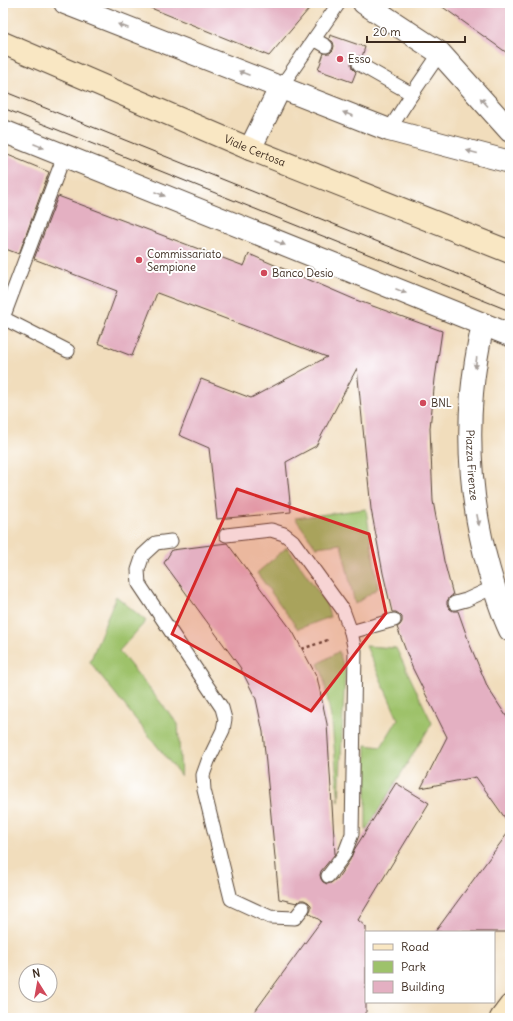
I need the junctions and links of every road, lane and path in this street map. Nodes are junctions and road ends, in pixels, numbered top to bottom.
1 (65, 3) edge
2 (339, 3) edge
3 (364, 3) edge
4 (314, 39) junction
5 (3, 43) edge
6 (326, 46) dead end
7 (440, 53) junction
8 (359, 64) dead end
9 (280, 88) junction
10 (412, 94) junction
11 (389, 130) junction
12 (3, 131) edge
13 (510, 131) edge
14 (250, 149) junction
15 (64, 156) junction
16 (510, 162) edge
17 (510, 252) edge
18 (483, 324) junction
19 (510, 335) edge
20 (68, 351) dead end
21 (226, 535) dead end
22 (171, 541) dead end
23 (494, 587) junction
24 (455, 603) dead end
25 (394, 620) dead end
26 (510, 630) edge
27 (351, 632) junction
28 (328, 876) dead end
29 (303, 908) dead end
30 (510, 1006) edge
31 (501, 1018) edge

9 -> 1 street
2 - 4 lane
3 - 7 street
4 - 6 lane
4 - 9 lane
5 - 14 main road, Viale Certosa
7 - 10 lane
13 -> 7 street
8 - 10 lane
11 -> 9 street
9 - 14 street
10 - 11 lane
16 -> 11 street
12 -> 15 street
14 - 17 main road, Viale Certosa
15 -> 18 street
15 - 20 lane
18 - 19 street
18 -> 23 street, Piazza Firenze
21 - 27 lane
22 - 29 lane
23 - 24 lane
23 - 26 street, Piazza Firenze
25 - 27 lane
27 - 28 lane
30 - 31 main road

